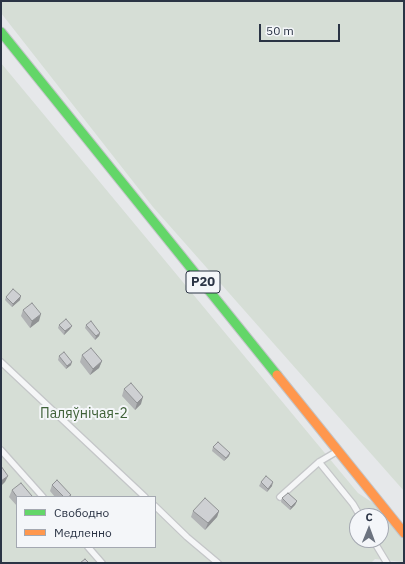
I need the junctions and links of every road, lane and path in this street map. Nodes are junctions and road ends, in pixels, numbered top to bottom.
1 (1, 32) edge
2 (1, 362) edge
3 (1, 450) edge
4 (338, 451) junction
5 (319, 462) junction
6 (42, 496) edge
7 (144, 496) edge
8 (280, 497) dead end
9 (156, 507) edge
10 (355, 508) edge
11 (404, 532) edge
12 (89, 548) edge
13 (379, 548) edge
14 (102, 563) edge
15 (218, 563) edge
16 (387, 563) edge

1 - 4 main road, Р20
2 - 7 lane
3 - 6 lane
4 - 5 lane
4 - 11 main road, Р20
5 - 8 lane
5 - 10 lane
9 - 15 lane
12 - 14 lane
13 - 16 lane

